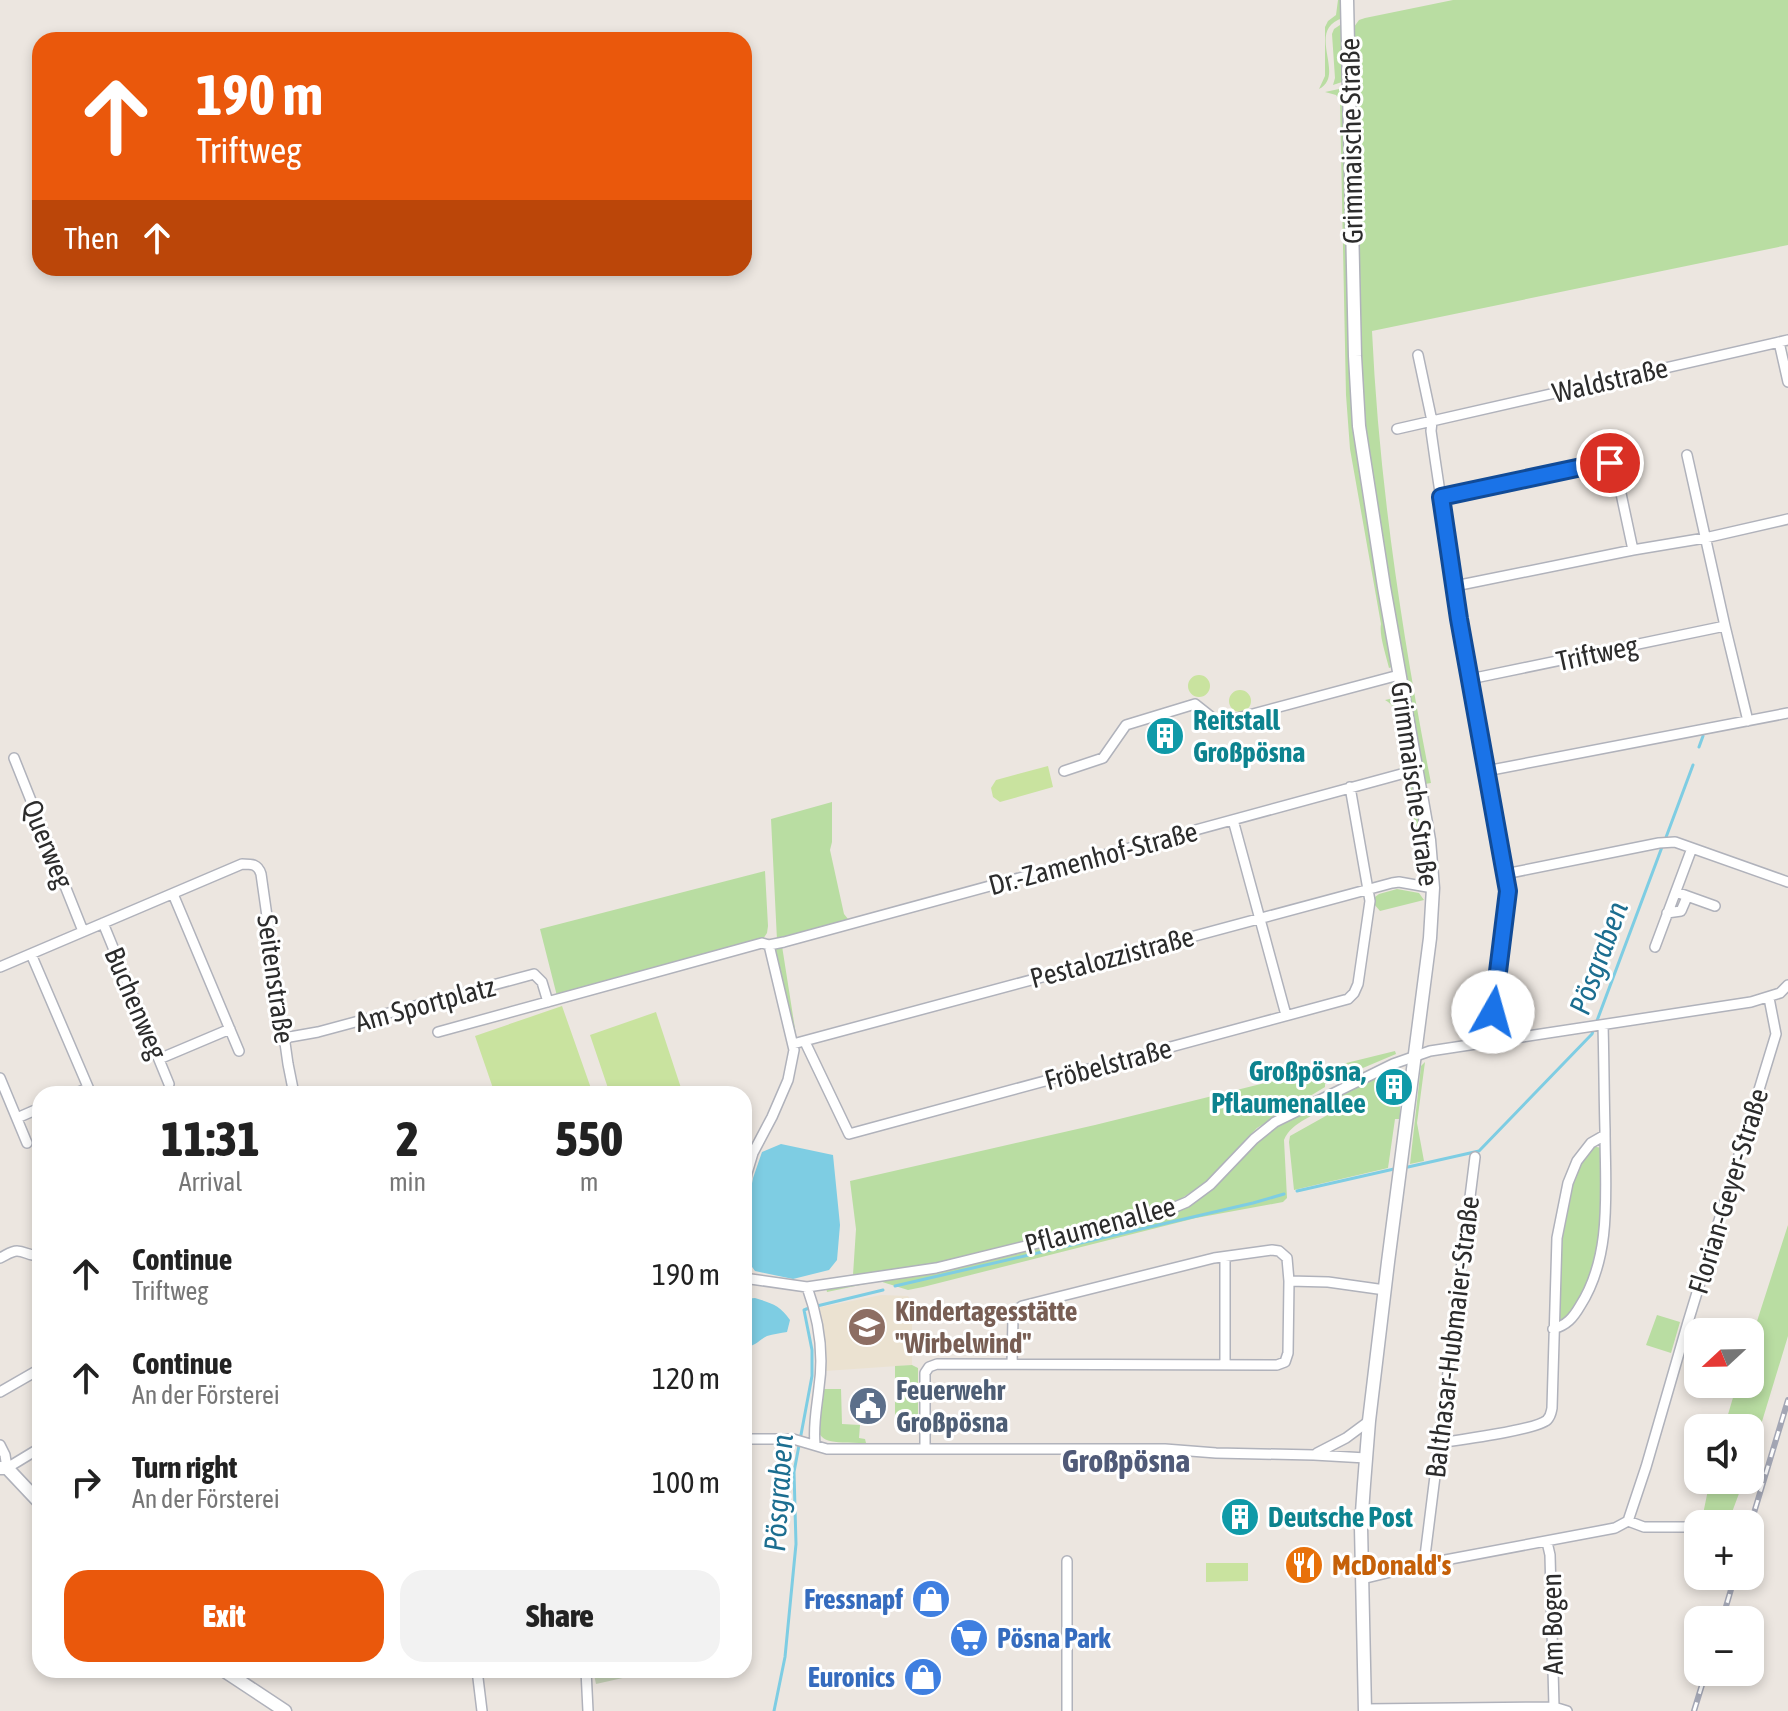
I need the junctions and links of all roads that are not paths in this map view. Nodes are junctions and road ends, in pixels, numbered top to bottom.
1 (1347, 0) edge
2 (1783, 341) edge
3 (1418, 355) dead end
4 (1788, 382) edge
5 (1432, 421) junction
6 (1397, 429) dead end
7 (1687, 455) dead end
8 (1441, 497) junction
9 (1788, 519) edge
10 (1705, 538) junction
11 (1633, 550) junction
12 (1455, 586) junction
13 (1725, 626) junction
14 (1399, 675) junction
15 (1470, 679) junction
16 (1788, 713) edge
17 (1748, 721) junction
18 (14, 758) dead end
19 (1416, 770) junction
20 (1064, 771) dead end
21 (1486, 771) junction
22 (1350, 787) junction
23 (1233, 820) junction
24 (1692, 848) junction
25 (1505, 874) junction
26 (1788, 882) edge
27 (1433, 888) junction
28 (1369, 890) junction
29 (1676, 892) junction
30 (173, 894) junction
31 (1687, 897) junction
32 (1715, 906) dead end
33 (1667, 913) junction
34 (1260, 917) junction
35 (105, 922) junction
36 (83, 931) junction
37 (769, 945) junction
38 (1655, 947) dead end
39 (31, 954) junction
40 (0, 967) edge
41 (1788, 985) edge
42 (1769, 998) junction
43 (548, 1002) junction
44 (1286, 1015) junction
45 (1598, 1026) junction
46 (230, 1029) junction
47 (438, 1032) dead end
48 (284, 1038) junction
49 (805, 1042) junction
50 (1489, 1042) junction
51 (793, 1044) junction
52 (239, 1051) dead end
53 (1415, 1056) junction
54 (159, 1059) junction
55 (0, 1078) edge
56 (169, 1084) dead end
57 (87, 1086) edge
58 (293, 1086) edge
59 (32, 1111) edge
60 (17, 1118) junction
61 (1605, 1135) junction
62 (27, 1143) dead end
63 (752, 1156) edge
64 (1475, 1157) dead end
65 (32, 1256) edge
66 (1225, 1257) junction
67 (0, 1258) edge
68 (752, 1279) edge
69 (1289, 1281) junction
70 (807, 1287) junction
71 (1385, 1290) junction
72 (1553, 1329) junction
73 (1012, 1364) junction
74 (1225, 1365) junction
75 (32, 1374) edge
76 (0, 1392) edge
77 (1369, 1421) junction
78 (752, 1439) edge
79 (1439, 1443) junction
80 (815, 1444) junction
81 (0, 1445) edge
82 (925, 1448) junction
83 (32, 1452) edge
84 (1314, 1455) junction
85 (1366, 1458) junction
86 (4, 1468) edge
87 (32, 1495) edge
88 (1628, 1521) junction
89 (1684, 1527) edge
90 (1547, 1542) junction
91 (1067, 1561) dead end
92 (1424, 1564) junction
93 (1362, 1579) junction
94 (235, 1678) edge
95 (478, 1678) edge
96 (586, 1678) edge
97 (1554, 1707) junction
98 (1365, 1710) edge
99 (285, 1711) edge
100 (482, 1711) edge
101 (588, 1711) edge
102 (1067, 1711) edge
103 (1567, 1711) edge

1 - 14 main road, Grimmaische Straße
2 - 4 street
2 - 5 street, Waldstraße
3 - 5 street
5 - 6 street, Waldstraße
5 - 8 street
7 - 10 street
8 - 11 street
8 - 12 street
9 - 10 street
10 - 11 street
10 - 13 street
11 - 12 street
12 - 15 street
13 - 15 street, Triftweg
13 - 17 street
14 - 19 main road, Grimmaische Straße
14 - 20 street
15 - 21 street
16 - 17 street
17 - 21 street
18 - 36 street, Querweg
19 - 22 street, Dr.-Zamenhof-Straße
19 - 27 main road, Grimmaische Straße
21 - 25 street
22 - 23 street, Dr.-Zamenhof-Straße
22 - 28 street, Fröbelstraße
23 - 34 street
23 - 37 street, Dr.-Zamenhof-Straße
24 - 25 street
24 - 26 street
24 - 29 street
25 - 50 street
27 - 28 street, Pestalozzistraße
27 - 53 main road, Grimmaische Straße
28 - 34 street, Pestalozzistraße
28 - 44 street, Fröbelstraße
29 - 31 street
29 - 33 street
30 - 35 street
30 - 46 street
30 - 48 street, Seitenstraße
31 - 32 street
31 - 33 street
33 - 38 street
34 - 44 street
34 - 49 street, Pestalozzistraße
35 - 36 street
35 - 54 street, Buchenweg
36 - 39 street
37 - 43 street, Am Sportplatz
37 - 51 street
39 - 40 street
39 - 57 street
41 - 42 street
42 - 45 street, Pflaumenallee
42 - 88 street, Florian-Geyer-Straße
43 - 47 street, Am Sportplatz
43 - 48 street, Am Sportplatz
44 - 49 street, Fröbelstraße
45 - 50 street, Pflaumenallee
45 - 61 street
46 - 52 street
46 - 54 street
48 - 58 street, Seitenstraße
49 - 51 street, Pestalozzistraße
50 - 53 street, Pflaumenallee
51 - 63 street
53 - 70 street, Pflaumenallee
53 - 71 main road, Grimmaische Straße
54 - 56 street, Buchenweg
55 - 60 street
59 - 60 street
60 - 62 street
61 - 72 street
61 - 72 street
64 - 79 street, Balthasar-Hubmaier-Straße
65 - 67 street
66 - 69 street
66 - 73 street
66 - 74 street
68 - 70 street, Pflaumenallee
69 - 71 street
69 - 74 street
70 - 80 street
71 - 77 main road, Grimmaische Straße
72 - 79 street
73 - 74 street
73 - 82 street
75 - 76 street
77 - 84 street
77 - 85 main road, Grimmaische Straße
78 - 80 street
79 - 92 street, Balthasar-Hubmaier-Straße
80 - 82 street
81 - 86 street
82 - 84 street
83 - 86 street
84 - 85 street
85 - 93 main road, Grimmaische Straße
86 - 87 main road
88 - 89 street
88 - 90 street
90 - 92 street
90 - 97 street, Am Bogen
91 - 102 street
92 - 93 street
93 - 98 main road, Grimmaische Straße
94 - 99 main road
95 - 100 street
96 - 101 street
97 - 98 street, Am Bogen
97 - 103 street, Am Bogen

